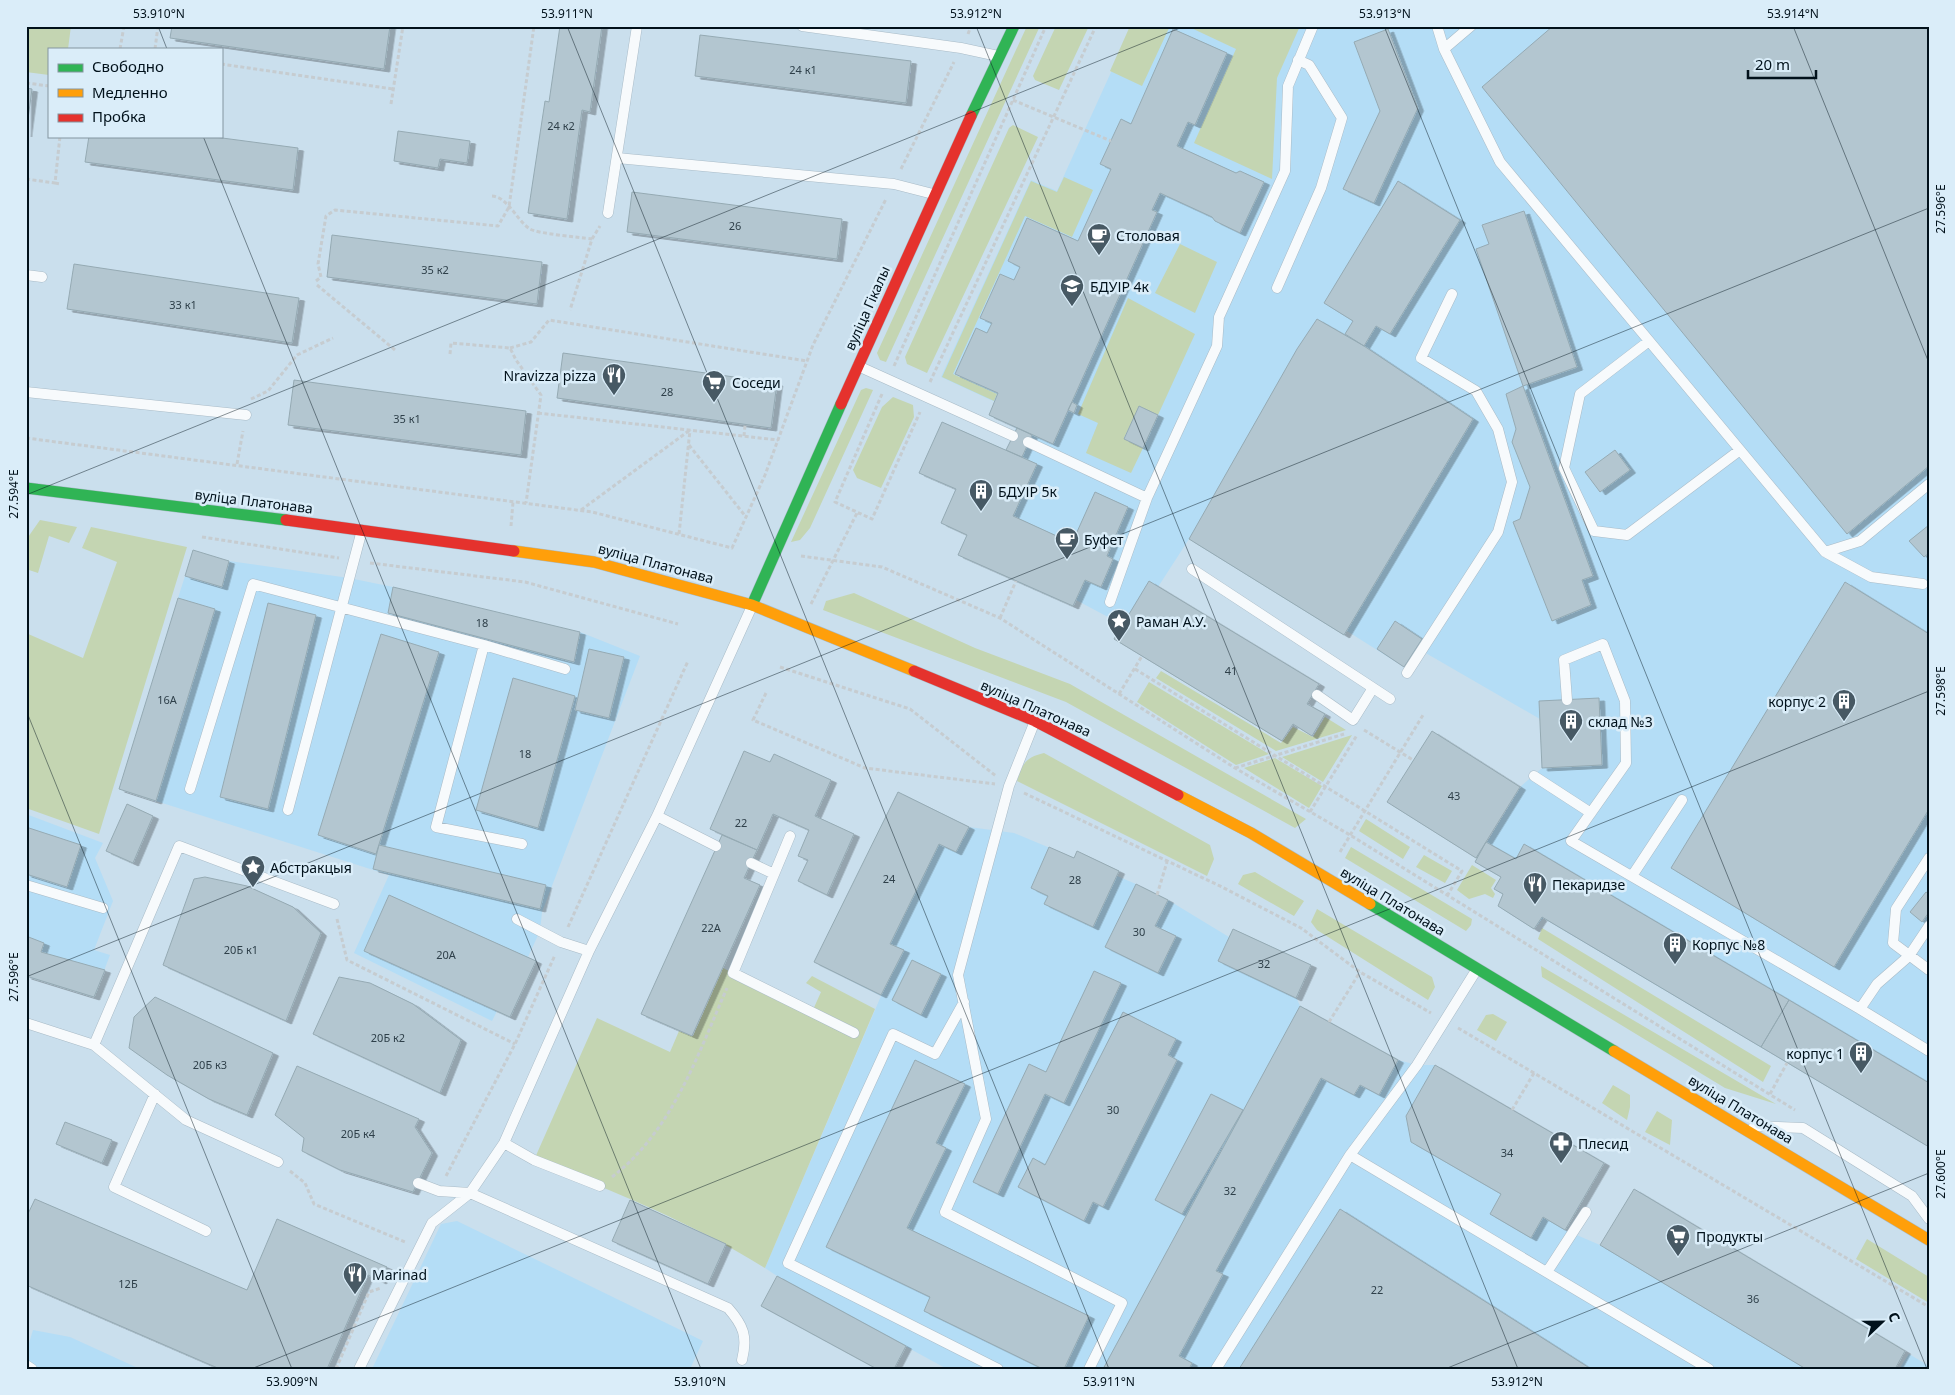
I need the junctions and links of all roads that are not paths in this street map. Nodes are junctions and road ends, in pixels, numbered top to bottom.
1 (636, 26) edge
2 (802, 26) edge
3 (1014, 26) edge
4 (1313, 26) edge
5 (1437, 26) edge
6 (1471, 26) edge
7 (1444, 49) junction
8 (1000, 56) junction
9 (1298, 60) junction
10 (617, 158) junction
11 (934, 194) junction
12 (608, 213) dead end
13 (26, 275) edge
14 (42, 277) dead end
15 (1277, 288) dead end
16 (1452, 294) dead end
17 (1649, 341) junction
18 (857, 366) junction
19 (26, 392) edge
20 (246, 415) road end
21 (1013, 436) dead end
22 (1028, 442) dead end
23 (1740, 450) junction
24 (1929, 484) edge
25 (26, 488) edge
26 (1147, 498) junction
27 (362, 529) junction
28 (1825, 552) junction
29 (1192, 569) dead end
30 (1924, 584) dead end
31 (1110, 602) dead end
32 (752, 605) junction
33 (341, 608) junction
34 (484, 645) junction
35 (565, 669) dead end
36 (1407, 673) dead end
37 (1374, 688) junction
38 (1317, 695) dead end
39 (1390, 699) dead end
40 (1567, 700) dead end
41 (1036, 720) junction
42 (1534, 776) dead end
43 (190, 789) dead end
44 (1682, 800) dead end
45 (288, 810) dead end
46 (1591, 813) junction
47 (657, 816) junction
48 (790, 836) dead end
49 (522, 844) dead end
50 (716, 846) dead end
51 (1929, 858) edge
52 (751, 863) dead end
53 (774, 874) junction
54 (1632, 876) junction
55 (26, 885) edge
56 (334, 904) road end
57 (103, 908) dead end
58 (517, 918) dead end
59 (1929, 926) edge
60 (589, 951) junction
61 (1909, 956) junction
62 (1477, 968) junction
63 (1929, 970) edge
64 (964, 1002) junction
65 (1860, 1009) junction
66 (26, 1023) edge
67 (854, 1033) dead end
68 (94, 1045) junction
69 (1929, 1051) edge
70 (155, 1094) junction
71 (1739, 1126) junction
72 (504, 1143) junction
73 (1350, 1155) junction
74 (278, 1162) road end
75 (418, 1184) dead end
76 (600, 1186) road end
77 (470, 1193) junction
78 (1586, 1212) dead end
79 (1929, 1219) edge
80 (206, 1231) dead end
81 (1929, 1240) edge
82 (1547, 1272) junction
83 (742, 1360) dead end
84 (26, 1365) edge
85 (32, 1369) edge
86 (359, 1369) edge
87 (998, 1369) edge
88 (1089, 1369) edge
89 (1216, 1369) edge
90 (1710, 1369) edge

1 - 10 lane
2 - 8 lane
3 - 8 main road, вуліца Гікалы
4 - 9 lane
5 - 7 lane
6 - 7 lane
7 - 17 lane
8 - 11 main road, вуліца Гікалы
9 - 15 lane
9 - 26 lane
10 - 11 lane
10 - 12 lane
11 - 18 main road, вуліца Гікалы
13 - 14 lane
16 - 36 lane
17 - 23 lane
17 - 23 lane
18 - 21 lane
18 - 32 main road, вуліца Гікалы
19 - 20 lane
22 - 26 lane
23 - 28 lane
24 - 28 lane
25 - 27 main road, вуліца Платонава
26 - 31 lane
27 - 32 main road, вуліца Платонава
27 - 33 lane
28 - 30 lane
29 - 37 lane
32 - 41 main road, вуліца Платонава
32 - 47 lane
33 - 34 lane
33 - 43 lane
33 - 45 lane
34 - 35 lane
34 - 49 lane
37 - 38 lane
37 - 39 lane
40 - 46 lane
41 - 62 main road, вуліца Платонава
41 - 64 lane
42 - 46 lane
44 - 54 lane
46 - 54 lane
47 - 50 lane
47 - 60 lane
48 - 53 lane
51 - 61 lane
52 - 53 lane
53 - 67 lane
54 - 65 lane
55 - 57 lane
56 - 68 lane
58 - 60 lane
59 - 61 lane
60 - 72 lane
61 - 63 lane
61 - 65 lane
62 - 71 main road, вуліца Платонава
62 - 73 lane
64 - 87 lane
64 - 88 lane
65 - 69 lane
66 - 68 lane
68 - 70 lane
70 - 74 lane
70 - 80 lane
71 - 79 lane
71 - 81 main road, вуліца Платонава
72 - 76 lane
72 - 77 lane
73 - 82 lane
73 - 89 lane
75 - 77 lane
77 - 83 lane
77 - 86 lane
78 - 82 lane
82 - 90 lane
84 - 85 lane

